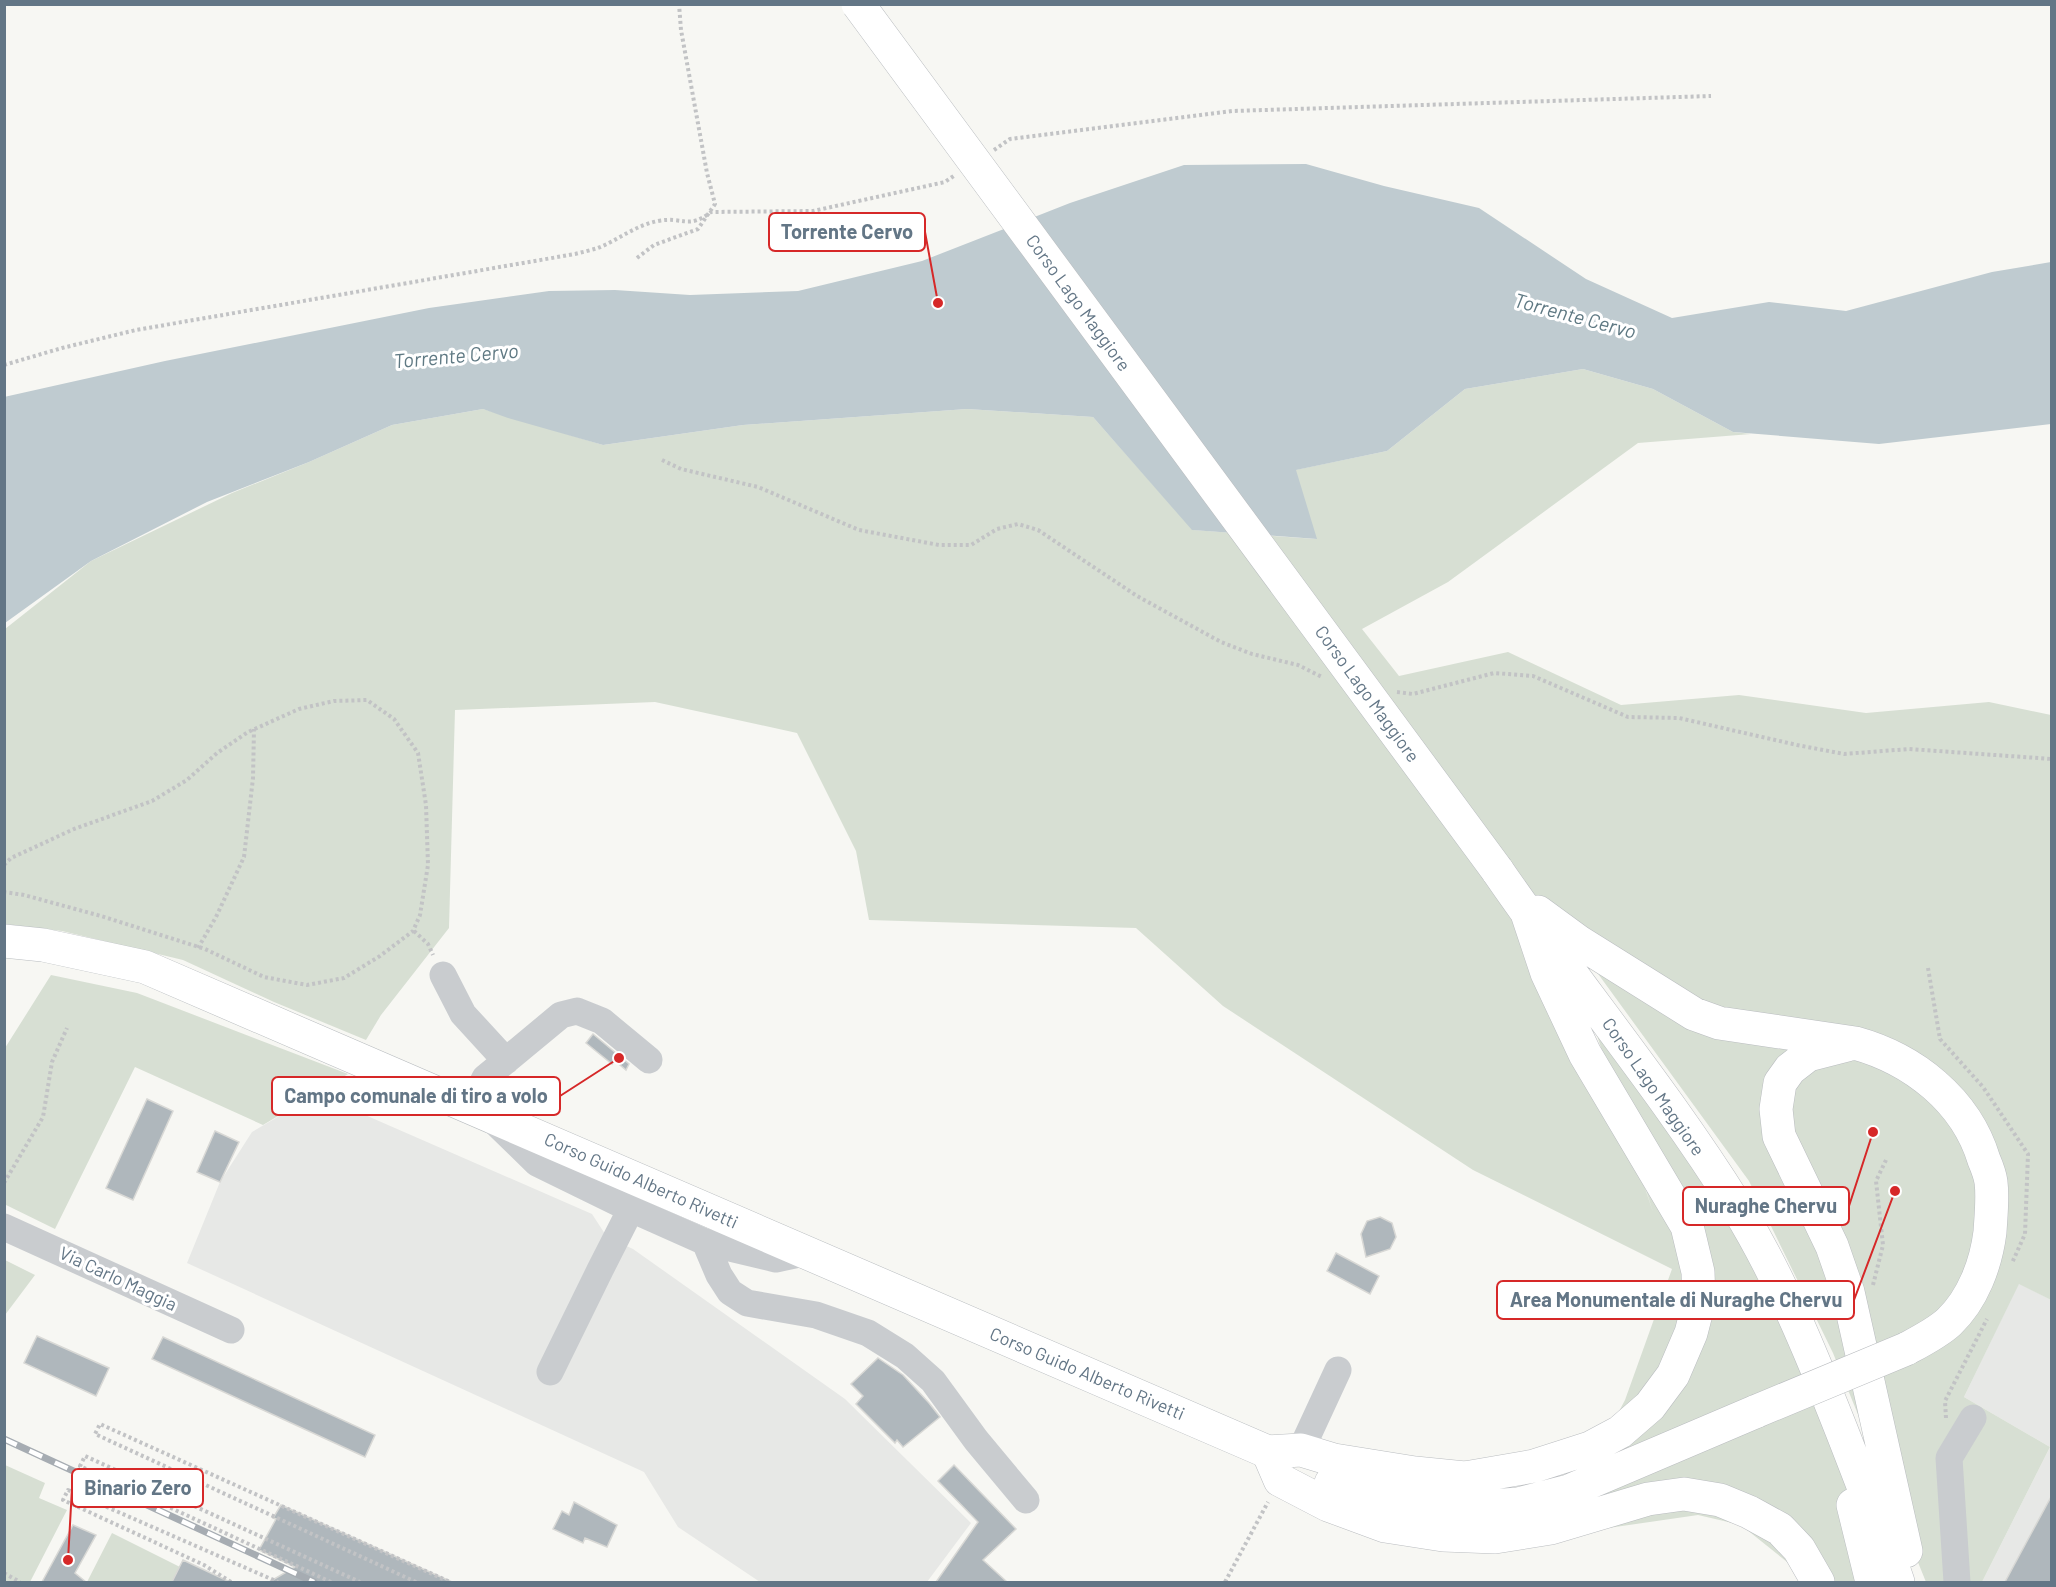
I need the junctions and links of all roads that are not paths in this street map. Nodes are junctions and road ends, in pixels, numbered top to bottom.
1 (858, 4) edge
2 (1513, 893) junction
3 (4, 941) edge
4 (443, 975) road end
5 (1855, 1043) junction
6 (506, 1060) junction
7 (649, 1060) dead end
8 (478, 1109) junction
9 (631, 1209) junction
10 (4, 1227) edge
11 (705, 1242) junction
12 (804, 1253) junction
13 (231, 1330) dead end
14 (1338, 1370) dead end
15 (550, 1372) dead end
16 (1833, 1409) junction
17 (1973, 1418) dead end
18 (1301, 1450) junction
19 (1274, 1466) junction
20 (1026, 1500) dead end
21 (1818, 1582) edge
22 (1872, 1582) edge
23 (1898, 1582) edge
24 (1911, 1582) edge
25 (1957, 1582) edge

1 - 2 main road, Corso Lago Maggiore, bridge
2 - 5 main road
2 - 16 main road, Corso Lago Maggiore
2 - 18 main road
3 - 8 main road, Corso Guido Alberto Rivetti
4 - 6 street
5 - 19 main road, bridge
5 - 24 main road
6 - 7 street
6 - 8 street
8 - 9 street
8 - 12 main road, Corso Guido Alberto Rivetti
9 - 11 street
9 - 15 street
10 - 13 street, Via Carlo Maggia
11 - 12 street
11 - 20 street
12 - 19 main road, Corso Guido Alberto Rivetti
14 - 18 street
16 - 22 main road, Corso Lago Maggiore
16 - 23 main road, Corso Lago Maggiore
17 - 25 street
18 - 19 main road
19 - 21 main road

